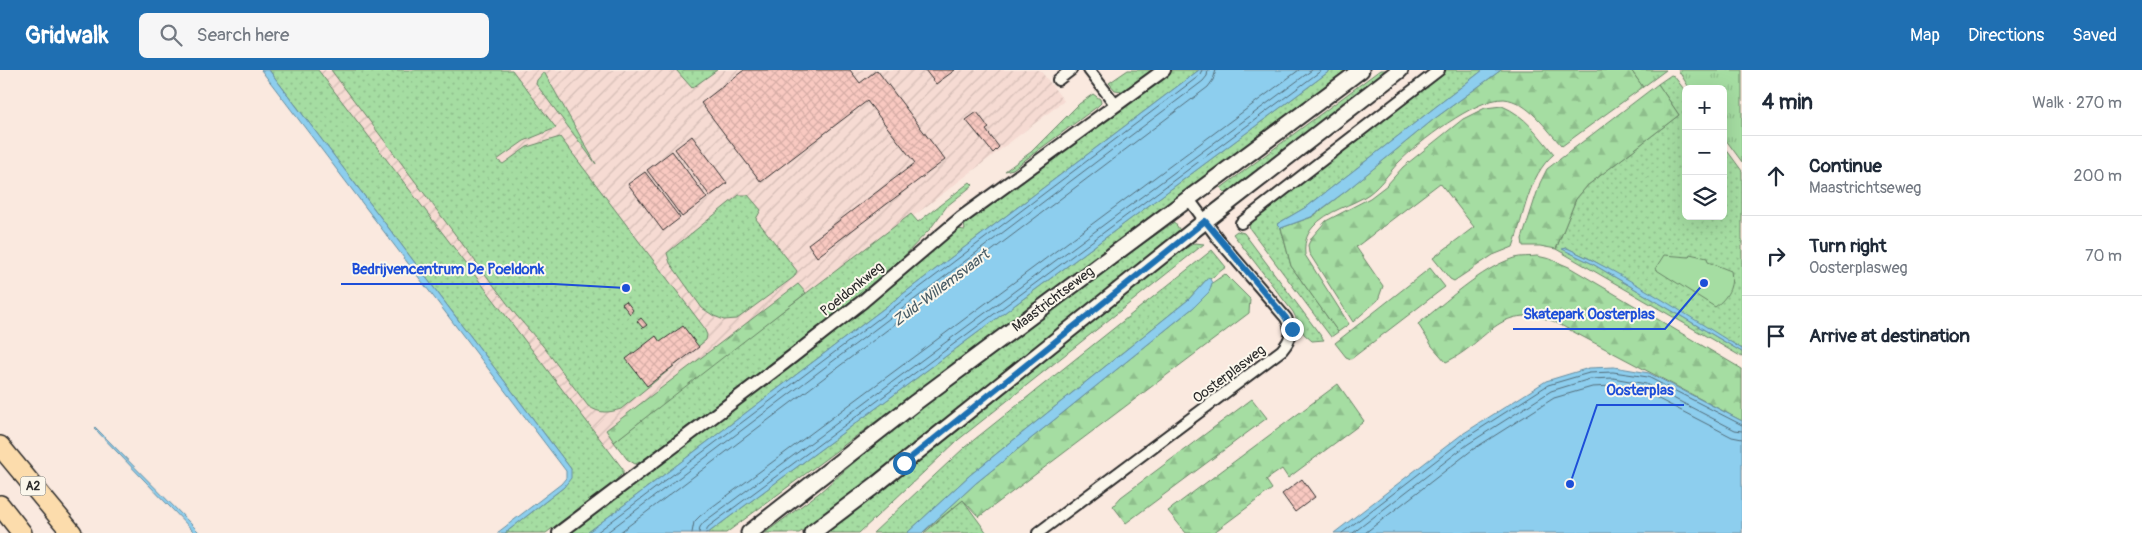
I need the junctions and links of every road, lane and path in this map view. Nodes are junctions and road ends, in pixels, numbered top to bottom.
1 (1071, 70) edge
2 (1089, 70) edge
3 (1164, 70) edge
4 (1361, 70) edge
5 (1400, 70) edge
6 (1439, 70) edge
7 (1058, 80) dead end
8 (1115, 104) junction
9 (1188, 198) junction
10 (1205, 221) junction
11 (1242, 223) dead end
12 (0, 446) edge
13 (0, 506) edge
14 (22, 533) edge
15 (72, 533) edge
16 (559, 533) edge
17 (749, 533) edge
18 (812, 533) edge
19 (1038, 533) edge

1 - 7 street
2 - 8 street
3 - 8 street, Poeldonkweg
4 - 9 main road, Maastrichtseweg
5 - 10 main road
6 - 11 street
8 - 16 street, Poeldonkweg
9 - 10 street, Oosterplasweg
9 - 17 main road, Maastrichtseweg
10 - 18 main road
10 - 19 street, Oosterplasweg
12 - 15 highway, A2
13 - 14 highway

